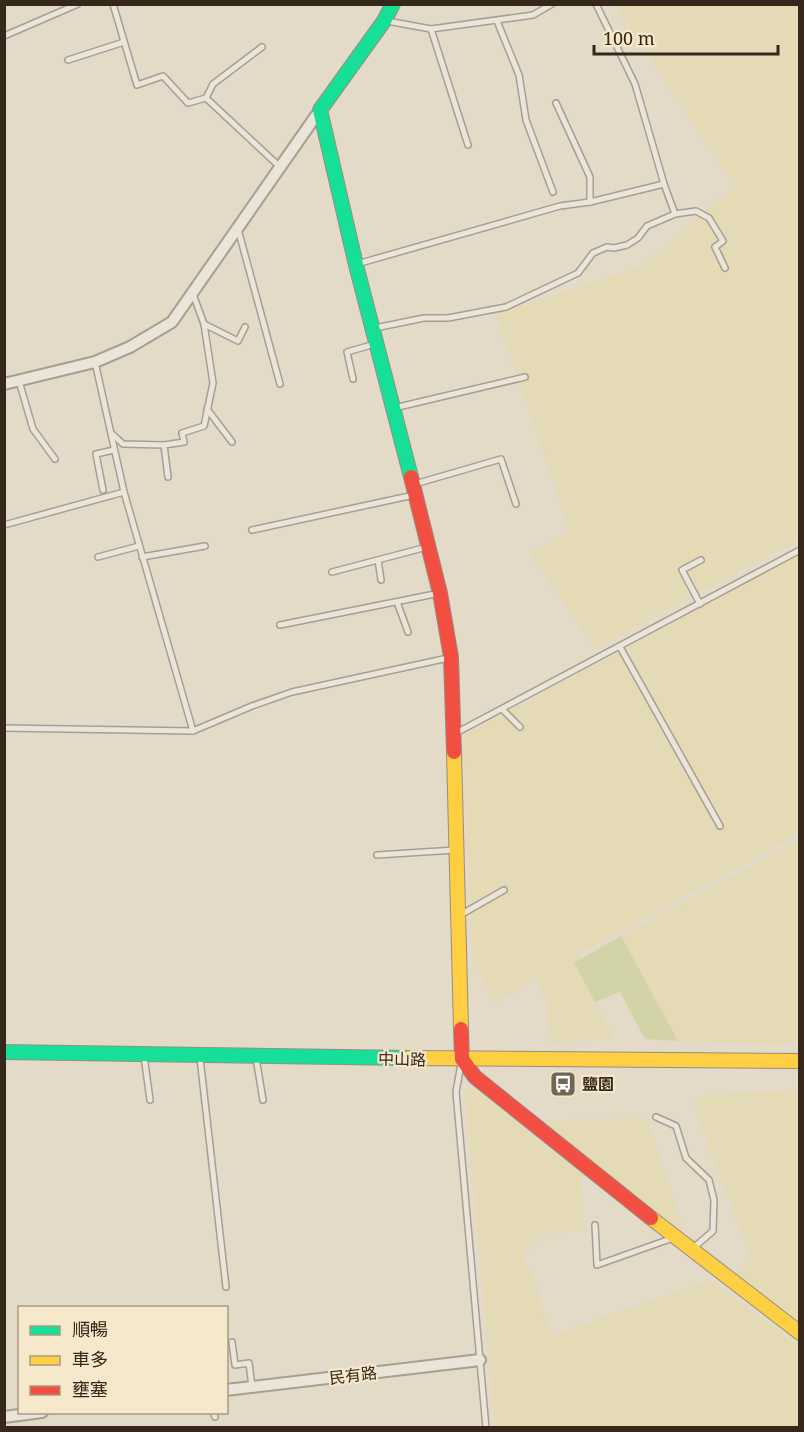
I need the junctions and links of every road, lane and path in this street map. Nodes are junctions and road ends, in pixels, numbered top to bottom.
1 (78, 4) edge
2 (113, 4) edge
3 (393, 4) edge
4 (552, 4) edge
5 (596, 4) edge
6 (384, 21) junction
7 (497, 21) junction
8 (431, 29) junction
9 (4, 36) edge
10 (124, 42) junction
11 (262, 47) dead end
12 (68, 60) dead end
13 (206, 98) junction
14 (556, 103) dead end
15 (320, 110) junction
16 (468, 145) dead end
17 (280, 167) junction
18 (664, 184) junction
19 (553, 192) dead end
20 (590, 202) junction
21 (675, 214) junction
22 (238, 229) junction
23 (356, 265) junction
24 (726, 268) dead end
25 (192, 293) junction
26 (204, 324) junction
27 (245, 327) dead end
28 (373, 328) junction
29 (377, 344) junction
30 (95, 362) junction
31 (525, 377) dead end
32 (353, 379) dead end
33 (19, 381) junction
34 (4, 384) edge
35 (280, 384) dead end
36 (207, 409) junction
37 (393, 409) junction
38 (111, 433) junction
39 (232, 442) dead end
40 (164, 445) junction
41 (114, 450) junction
42 (55, 459) dead end
43 (168, 477) dead end
44 (103, 490) dead end
45 (415, 490) junction
46 (123, 492) junction
47 (516, 504) dead end
48 (4, 525) edge
49 (252, 530) dead end
50 (139, 546) junction
51 (205, 546) dead end
52 (429, 547) junction
53 (800, 550) edge
54 (98, 557) dead end
55 (142, 557) junction
56 (378, 560) junction
57 (701, 560) dead end
58 (332, 572) dead end
59 (381, 580) dead end
60 (440, 593) junction
61 (397, 602) junction
62 (700, 604) junction
63 (280, 625) dead end
64 (408, 632) dead end
65 (620, 646) junction
66 (451, 657) junction
67 (502, 709) junction
68 (519, 727) dead end
69 (4, 728) edge
70 (193, 730) junction
71 (454, 734) junction
72 (720, 826) dead end
73 (457, 850) junction
74 (377, 855) dead end
75 (504, 890) dead end
76 (458, 917) junction
77 (4, 1052) edge
78 (144, 1055) junction
79 (200, 1056) junction
80 (256, 1057) junction
81 (462, 1059) junction
82 (800, 1061) edge
83 (150, 1100) dead end
84 (263, 1100) dead end
85 (656, 1117) dead end
86 (595, 1225) dead end
87 (675, 1237) junction
88 (691, 1250) junction
89 (226, 1287) dead end
90 (800, 1333) edge
91 (232, 1342) dead end
92 (480, 1360) junction
93 (252, 1387) junction
94 (228, 1390) edge
95 (32, 1414) edge
96 (4, 1417) edge
97 (486, 1428) edge

1 - 9 lane
2 - 10 lane
3 - 6 street
4 - 7 lane
5 - 18 lane
6 - 8 lane
6 - 15 street
7 - 8 lane
7 - 19 lane
8 - 16 lane
10 - 12 lane
10 - 13 lane
11 - 13 lane
13 - 17 lane
14 - 20 lane
15 - 17 street
15 - 23 street
17 - 22 street
18 - 20 lane
18 - 21 lane
20 - 23 lane
21 - 24 lane
21 - 28 lane
22 - 25 street
22 - 35 lane
23 - 28 street
25 - 26 lane
25 - 30 street
26 - 27 lane
26 - 36 lane
28 - 29 street
29 - 32 lane
29 - 37 street
30 - 33 street
30 - 38 lane
31 - 37 lane
33 - 34 street
33 - 42 lane
36 - 39 lane
36 - 40 lane
37 - 45 street
38 - 40 lane
38 - 41 lane
40 - 43 lane
41 - 44 lane
41 - 46 lane
45 - 47 lane
45 - 49 lane
45 - 52 street
46 - 48 lane
46 - 50 lane
50 - 54 lane
50 - 55 lane
51 - 55 lane
52 - 56 lane
52 - 60 street
53 - 62 lane
55 - 70 lane
56 - 58 lane
56 - 59 lane
57 - 62 lane
60 - 61 lane
60 - 66 street
61 - 63 lane
61 - 64 lane
62 - 65 lane
65 - 67 lane
65 - 72 lane
66 - 70 lane
66 - 71 street
67 - 68 lane
67 - 71 lane
69 - 70 lane
71 - 73 street
73 - 74 lane
73 - 76 street
75 - 76 lane
76 - 81 street
77 - 78 street, 中山路
78 - 79 street, 中山路
78 - 83 lane
79 - 80 street, 中山路
79 - 89 lane
80 - 81 street, 中山路
80 - 84 lane
81 - 82 street, 中山路
81 - 87 street
81 - 92 lane
85 - 88 lane
86 - 87 lane
87 - 88 street
88 - 90 street
91 - 93 lane
92 - 93 street, 民有路
92 - 97 lane
93 - 94 street, 民有路
95 - 96 street

